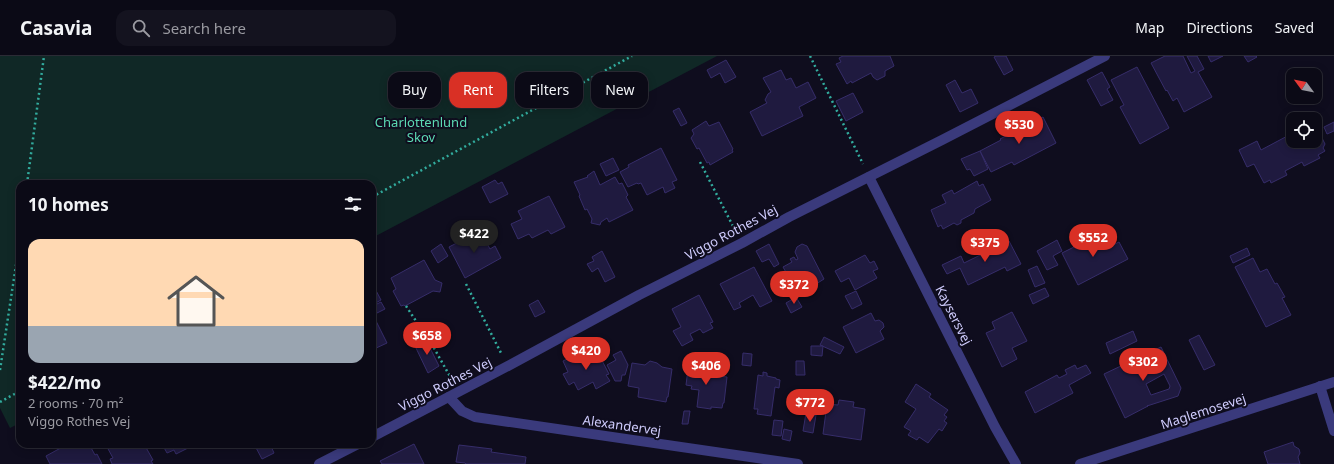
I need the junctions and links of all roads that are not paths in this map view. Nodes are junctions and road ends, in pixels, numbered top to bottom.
1 (1105, 56) edge
2 (869, 177) junction
3 (1334, 382) edge
4 (1320, 386) junction
5 (449, 397) junction
6 (1334, 432) edge
7 (376, 435) edge
8 (350, 448) edge
9 (319, 464) edge
10 (798, 464) edge
11 (1016, 464) edge
12 (1080, 464) edge

1 - 2 street, Viggo Rothes Vej
2 - 5 street, Viggo Rothes Vej
2 - 11 street, Kaysersvej
3 - 4 street, Maglemosevej
4 - 6 street
4 - 12 street, Maglemosevej
5 - 7 street, Viggo Rothes Vej
5 - 10 street, Alexandervej
8 - 9 street

